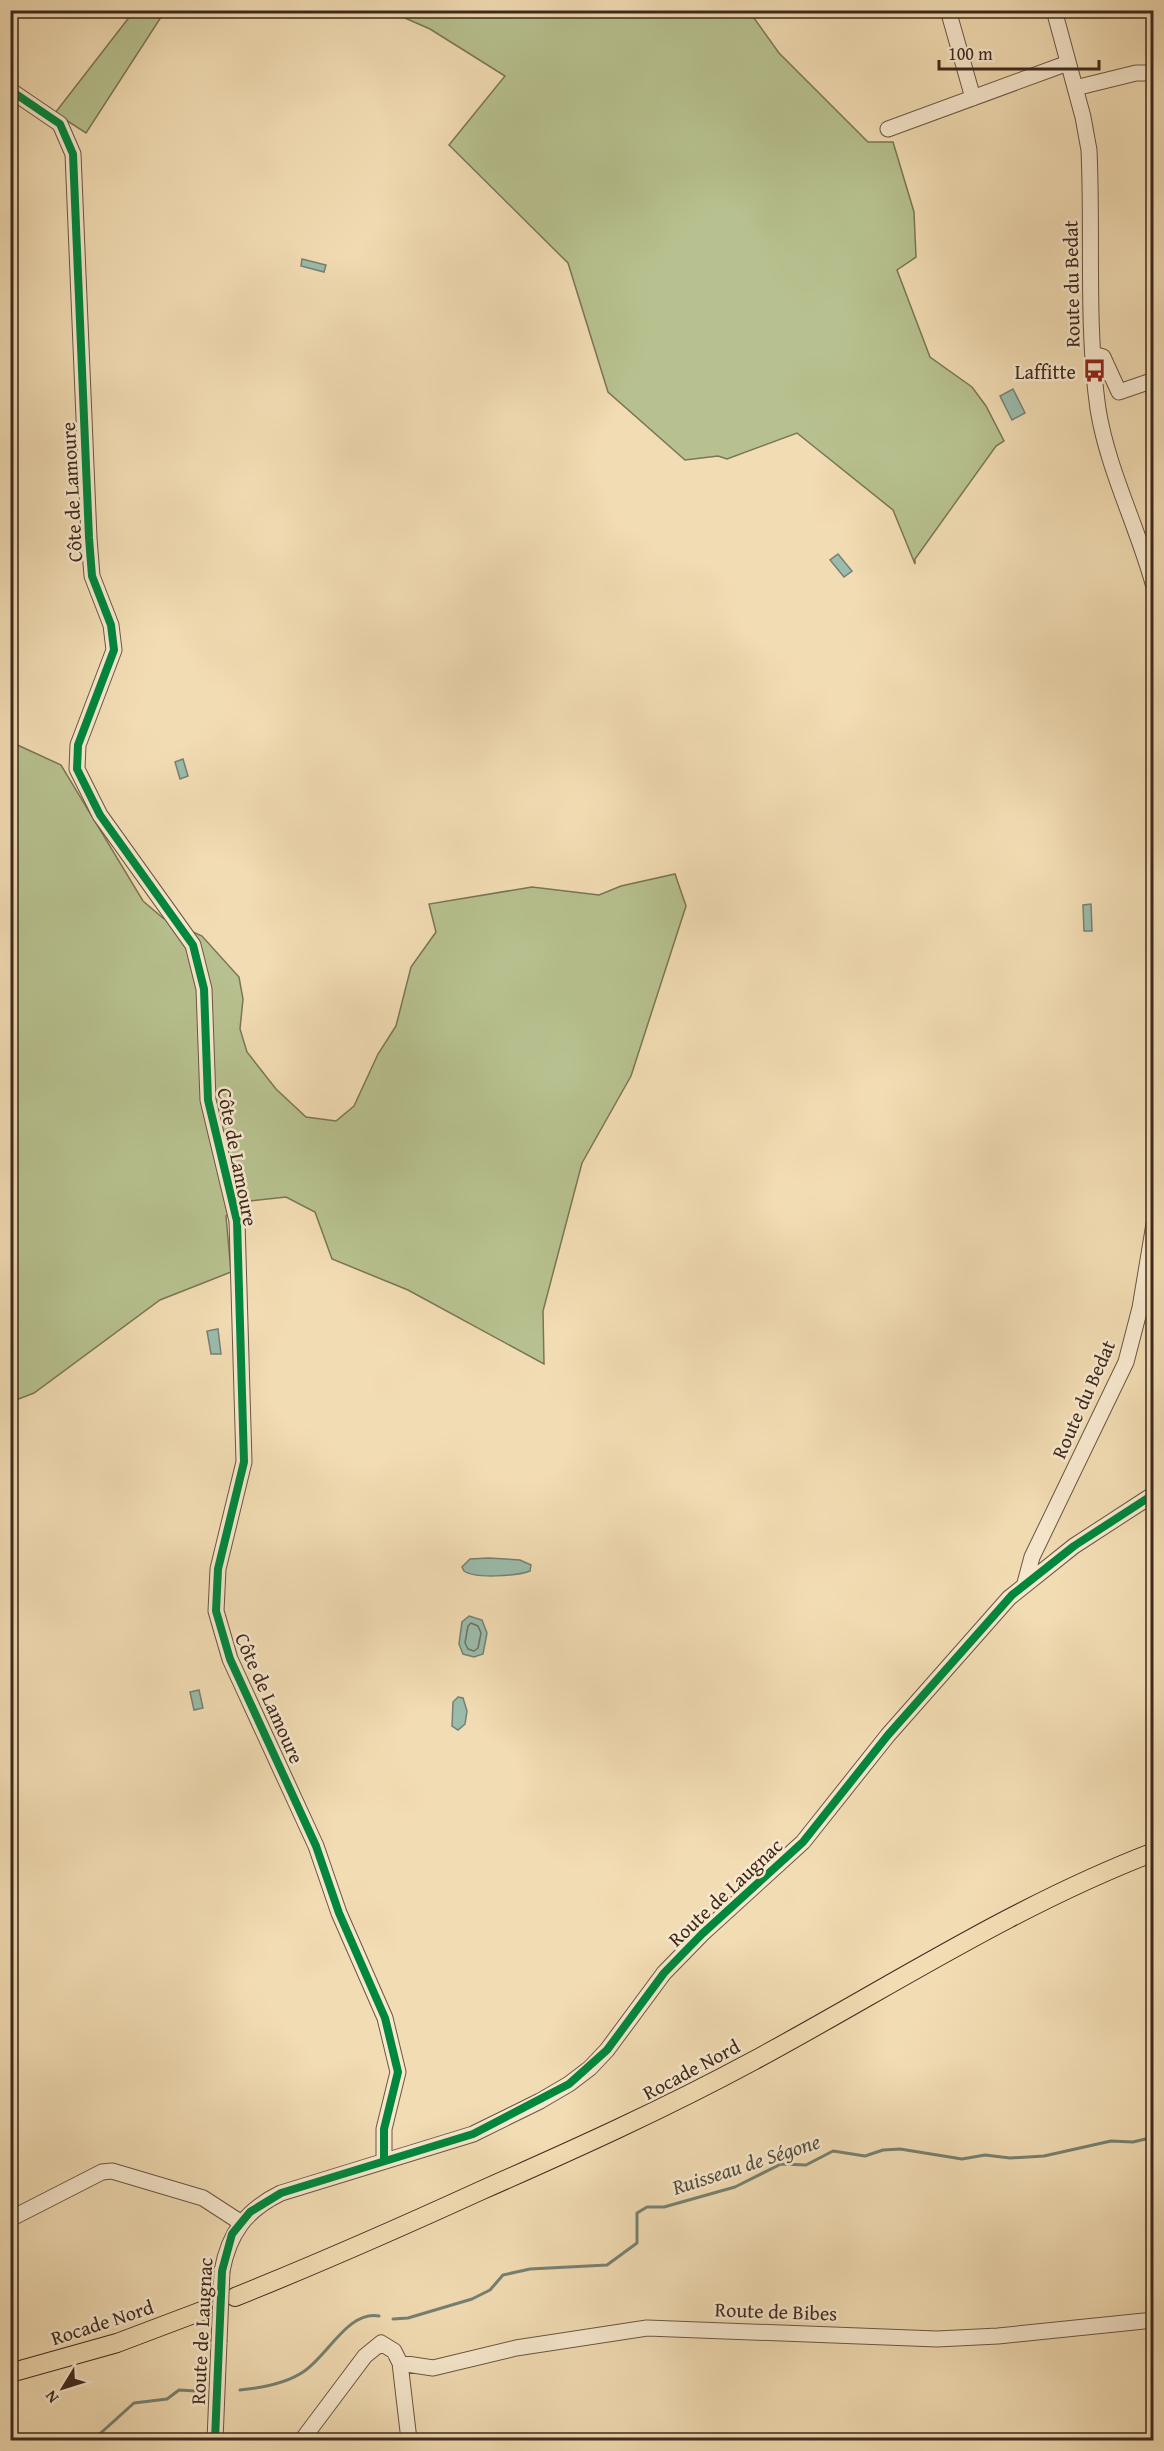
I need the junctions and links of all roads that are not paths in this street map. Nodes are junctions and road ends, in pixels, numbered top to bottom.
1 (948, 10) edge
2 (1054, 10) edge
3 (1068, 63) junction
4 (1154, 73) edge
5 (1075, 88) junction
6 (10, 90) edge
7 (973, 98) junction
8 (888, 129) dead end
9 (1094, 354) junction
10 (1154, 380) edge
11 (1154, 587) edge
12 (1154, 1224) edge
13 (1154, 1494) edge
14 (1025, 1583) junction
15 (1154, 1852) edge
16 (384, 2160) junction
17 (10, 2220) edge
18 (240, 2222) junction
19 (235, 2297) dead end
20 (207, 2309) dead end
21 (1154, 2320) edge
22 (400, 2363) junction
23 (10, 2373) edge
24 (216, 2440) edge
25 (302, 2440) edge
26 (409, 2440) edge

1 - 7 street
2 - 3 street, Route du Bedat
3 - 5 street, Route du Bedat
3 - 7 street
4 - 5 street
5 - 9 street, Route du Bedat
6 - 16 street, Côte de Lamoure
7 - 8 street
9 - 10 street
9 - 11 street, Route du Bedat
12 - 14 street, Route du Bedat
13 - 14 street, Route de Laugnac
14 - 16 street, Route de Laugnac
15 - 19 main road, Rocade Nord
16 - 18 street, Route de Laugnac
17 - 18 street
18 - 24 street, Route de Laugnac, bridge
20 - 23 main road, Rocade Nord
21 - 22 street, Route de Bibes
22 - 25 street
22 - 26 street

